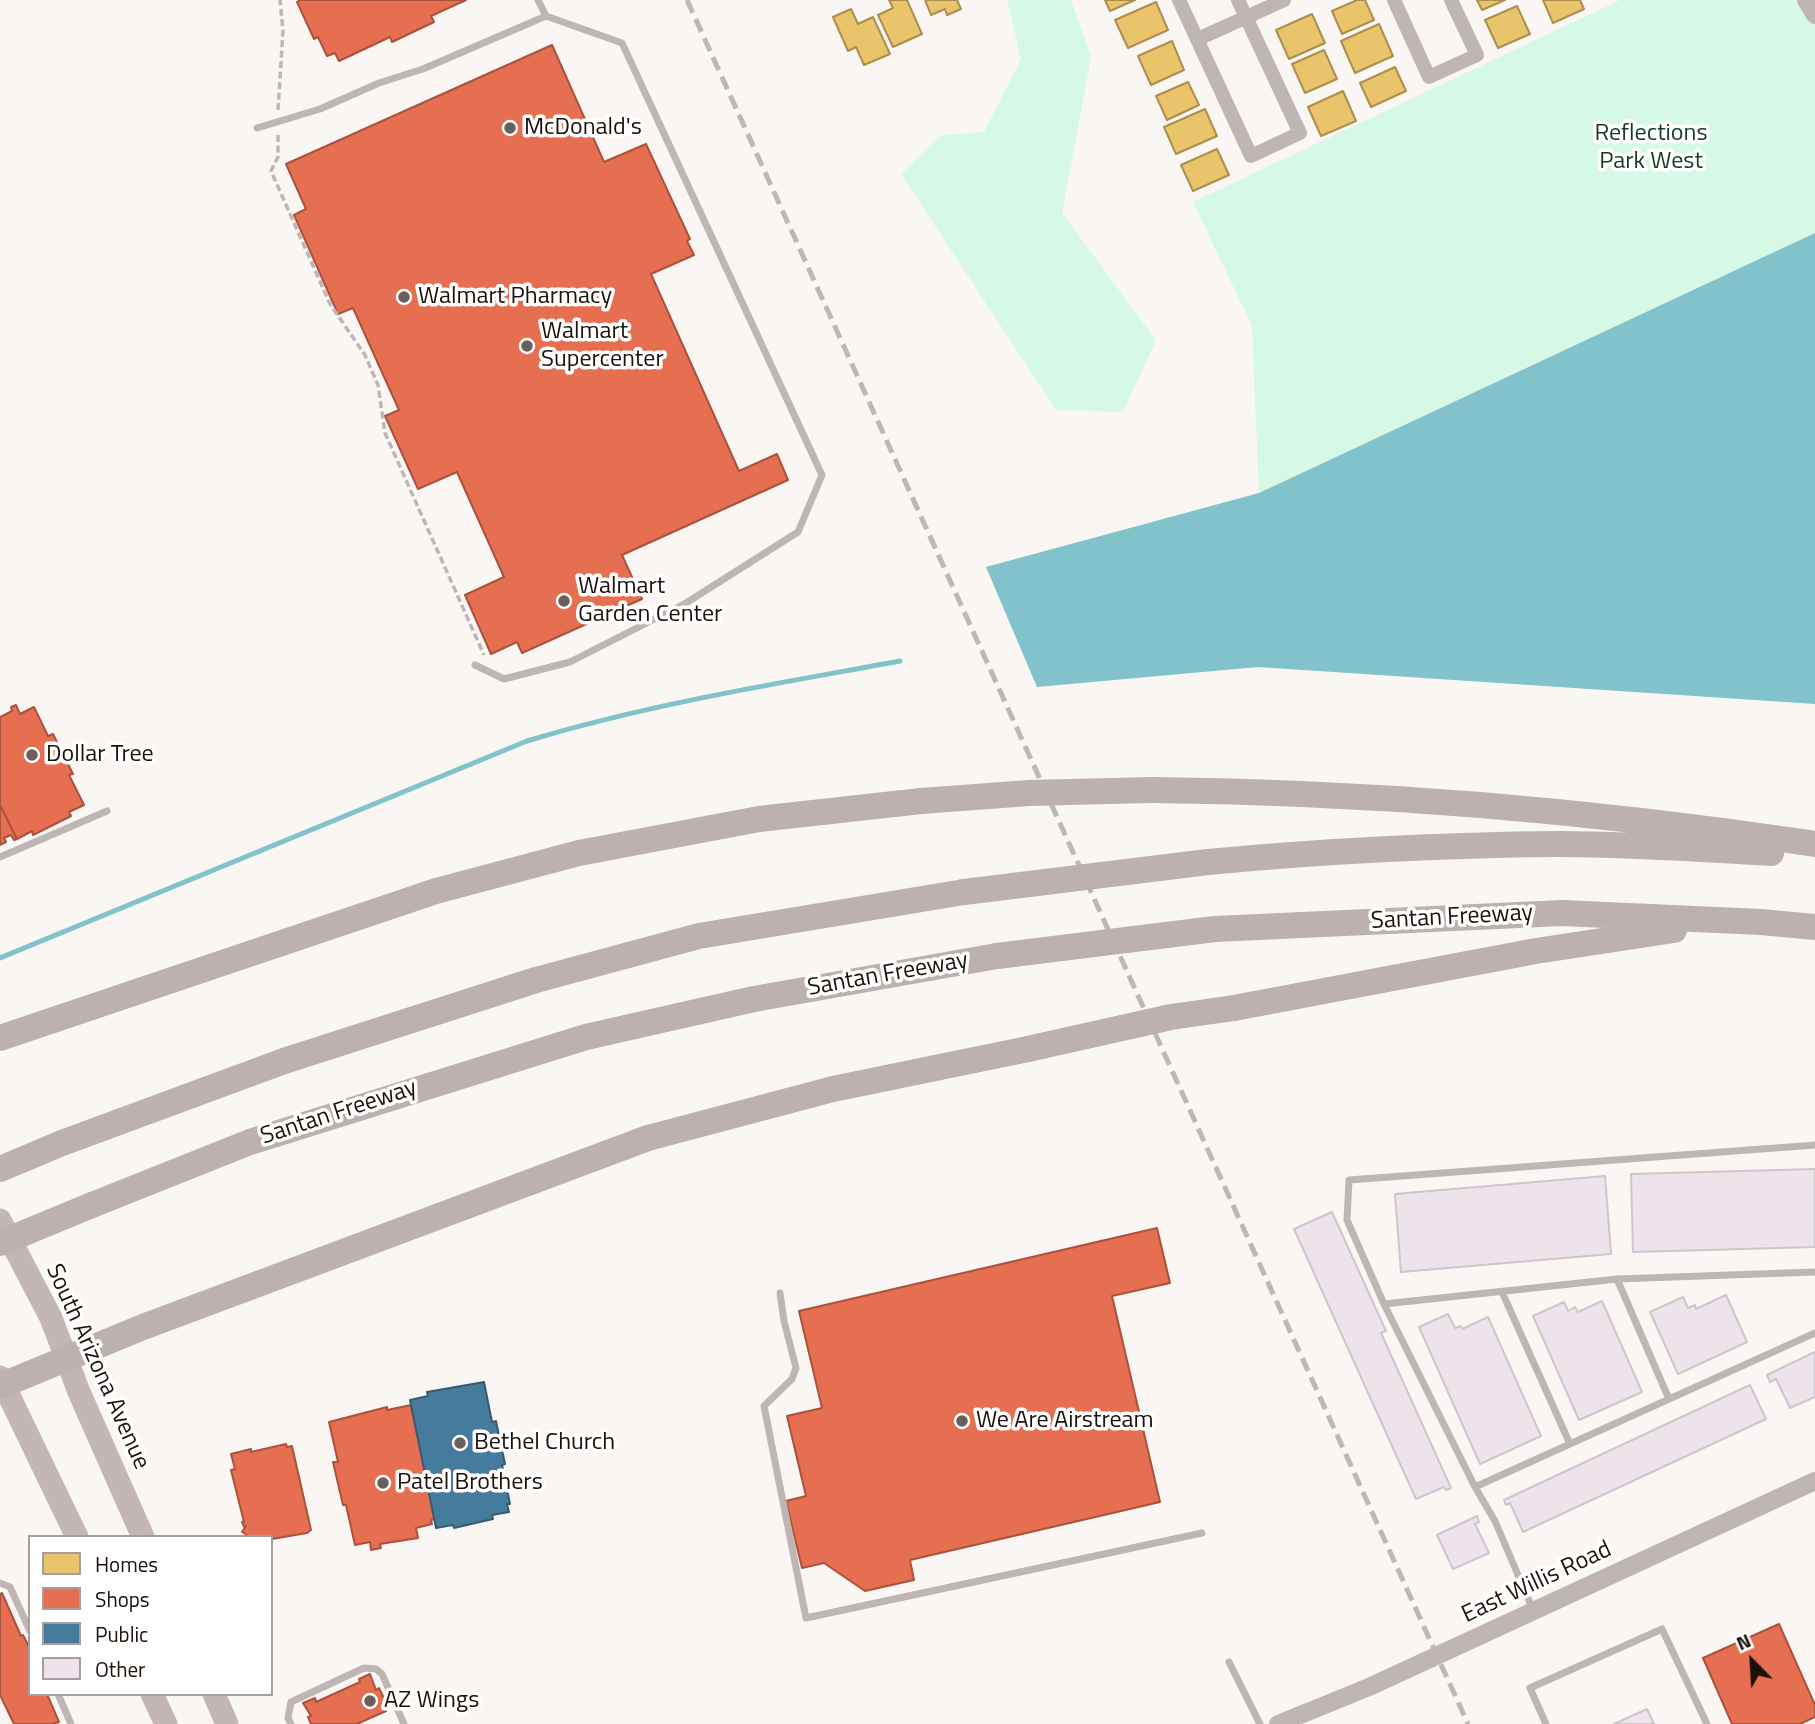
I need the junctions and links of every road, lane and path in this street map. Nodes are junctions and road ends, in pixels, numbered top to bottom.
1 (281, 0) edge
2 (538, 0) edge
3 (1179, 0) edge
4 (1238, 0) edge
5 (1284, 0) edge
6 (1394, 0) edge
7 (1451, 0) edge
8 (1807, 0) edge
9 (1815, 15) edge
10 (547, 16) junction
11 (1246, 17) junction
12 (1198, 39) junction
13 (278, 122) junction
14 (257, 128) dead end
15 (475, 665) joint
16 (107, 811) dead end
17 (1815, 844) edge
18 (1815, 856) edge
19 (0, 857) edge
20 (1761, 922) junction
21 (1815, 927) edge
22 (0, 1038) edge
23 (1815, 1145) edge
24 (0, 1169) edge
25 (0, 1220) edge
26 (0, 1243) edge
27 (1815, 1272) edge
28 (1617, 1279) junction
29 (1502, 1292) junction
30 (780, 1293) dead end
31 (1384, 1304) junction
32 (1815, 1333) edge
33 (66, 1358) junction
34 (1, 1382) edge
35 (1670, 1399) junction
36 (1570, 1444) junction
37 (1815, 1481) edge
38 (1475, 1487) junction
39 (1202, 1533) dead end
40 (76, 1535) edge
41 (142, 1535) edge
42 (0, 1583) edge
43 (1534, 1611) junction
44 (28, 1627) edge
45 (1229, 1662) dead end
46 (59, 1696) edge
47 (153, 1696) edge
48 (215, 1696) edge
49 (71, 1724) edge
50 (166, 1724) edge
51 (227, 1724) edge
52 (291, 1724) edge
53 (404, 1724) edge
54 (1260, 1724) edge
55 (1278, 1724) edge
56 (1546, 1724) edge
57 (1707, 1724) edge

1 - 13 path
2 - 10 lane
3 - 12 street
4 - 11 street
5 - 11 street
6 - 7 street
8 - 9 street
10 - 13 lane
10 - 15 lane
11 - 12 street
11 - 12 street
13 - 14 lane
13 - 15 path
16 - 19 lane
17 - 22 highway, bridge
18 - 24 highway, bridge
20 - 21 highway, Santan Freeway
20 - 26 highway, Santan Freeway, bridge
20 - 33 highway, bridge
23 - 31 lane
25 - 33 main road, South Arizona Avenue
27 - 28 lane
28 - 29 lane
28 - 35 lane
29 - 31 lane
29 - 36 lane
30 - 39 lane
31 - 38 lane
32 - 35 lane
33 - 34 highway
33 - 41 main road, South Arizona Avenue
34 - 40 main road
35 - 36 lane
36 - 38 lane
37 - 43 street, East Willis Road
38 - 43 lane
42 - 44 lane
43 - 55 street, East Willis Road
45 - 54 lane
46 - 49 lane
47 - 50 main road
48 - 51 main road
52 - 53 lane
56 - 57 lane

